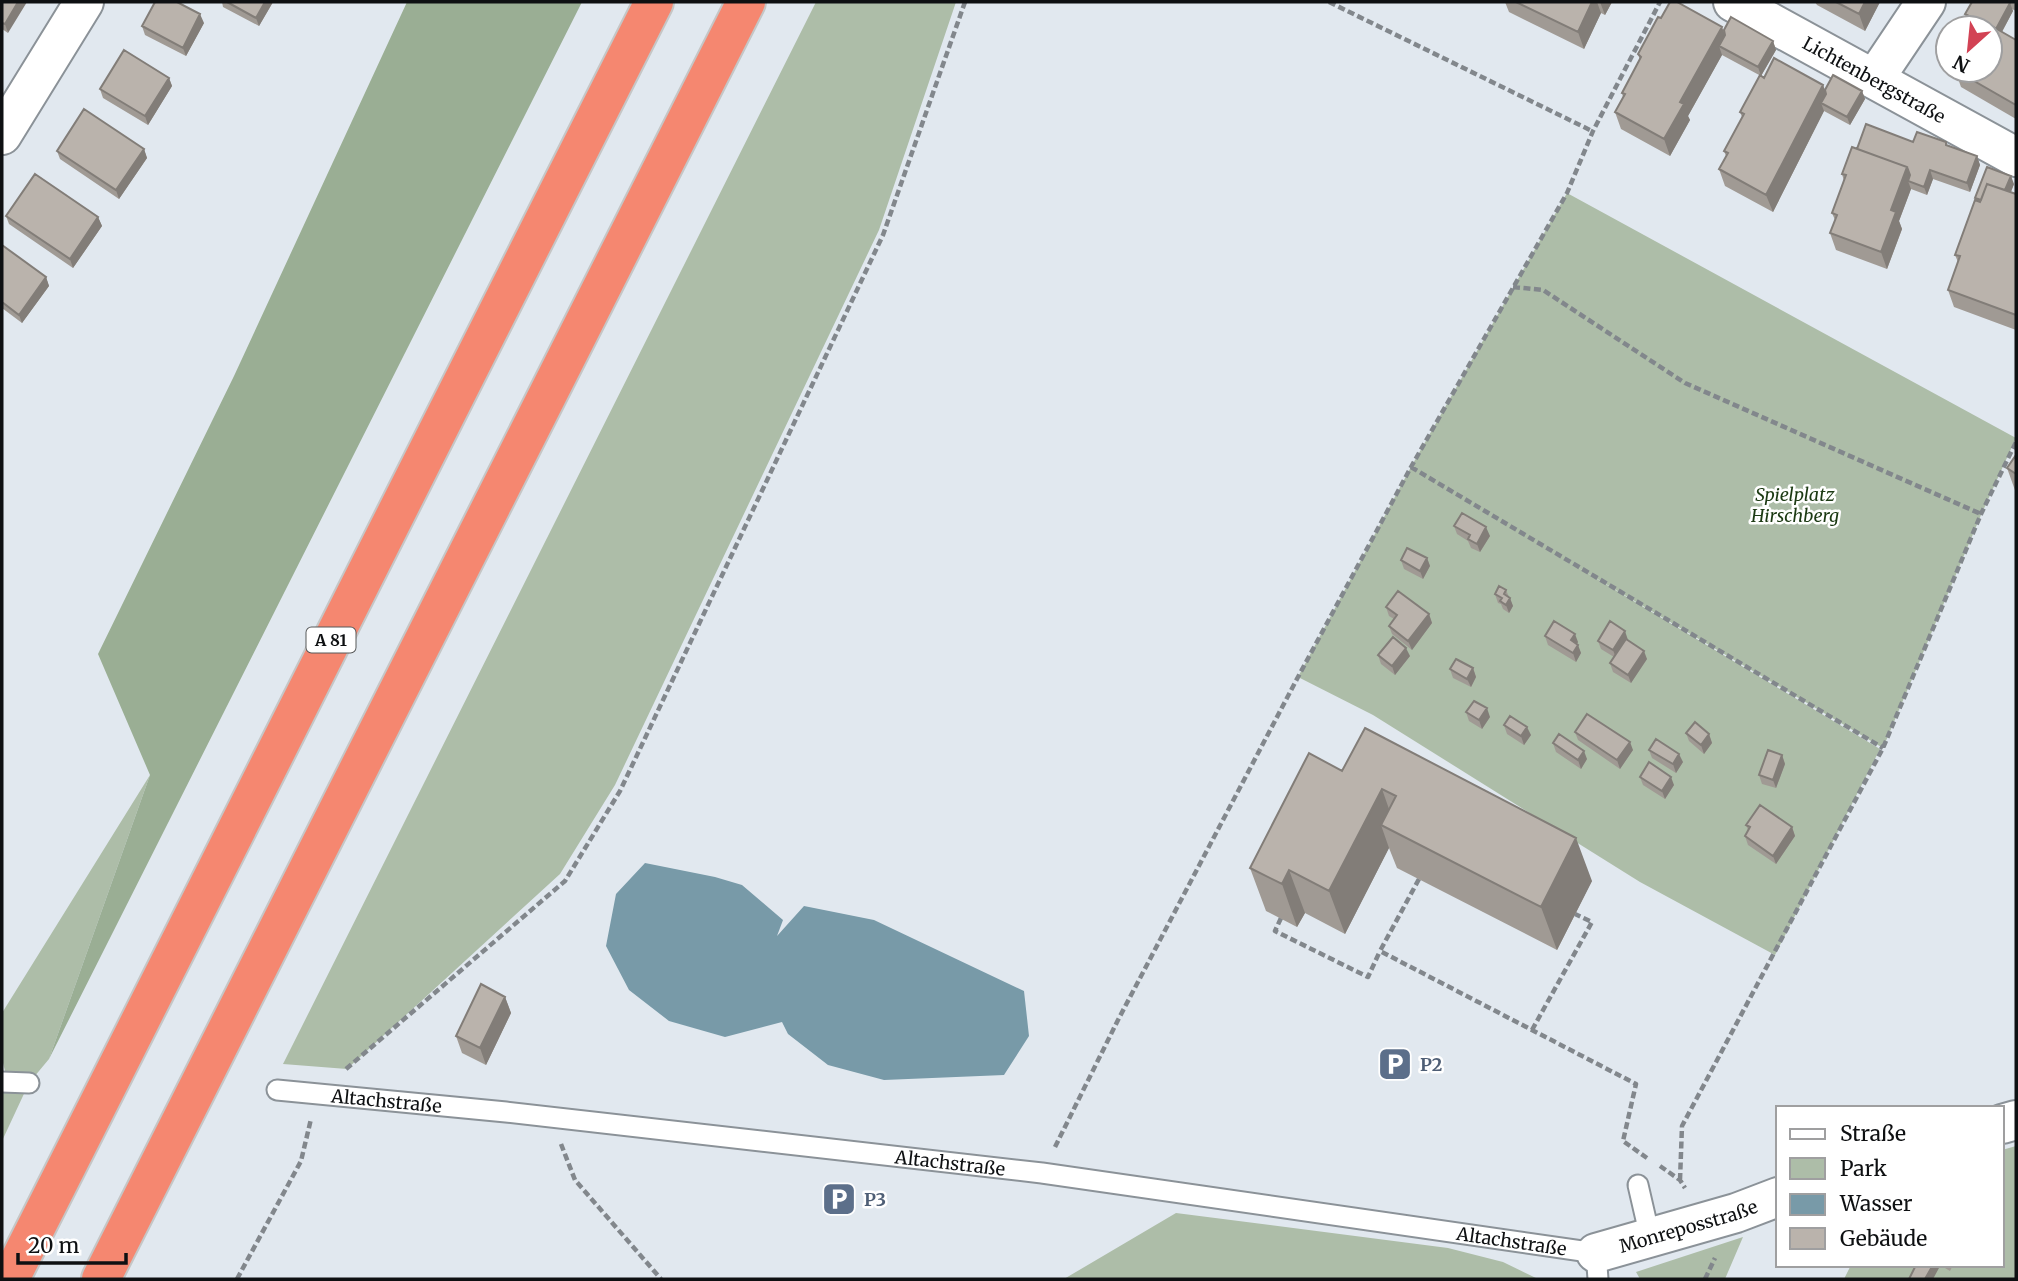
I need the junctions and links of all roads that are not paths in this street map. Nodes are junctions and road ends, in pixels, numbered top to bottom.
1 (84, 2) edge
2 (654, 2) edge
3 (746, 2) edge
4 (1733, 2) edge
5 (1926, 2) edge
6 (1875, 78) junction
7 (2, 135) edge
8 (2016, 157) edge
9 (2, 1082) edge
10 (29, 1083) dead end
11 (276, 1090) dead end
12 (1638, 1185) dead end
13 (1776, 1198) edge
14 (1650, 1237) junction
15 (1597, 1266) edge
16 (10, 1279) edge
17 (102, 1279) edge

1 - 7 street
2 - 16 highway, A 81
3 - 17 highway
4 - 6 street, Lichtenbergstraße
5 - 6 street
6 - 8 street, Lichtenbergstraße
9 - 10 lane
11 - 15 lane, Altachstraße
12 - 14 lane
13 - 14 street, Monreposstraße
14 - 15 street, Monreposstraße

